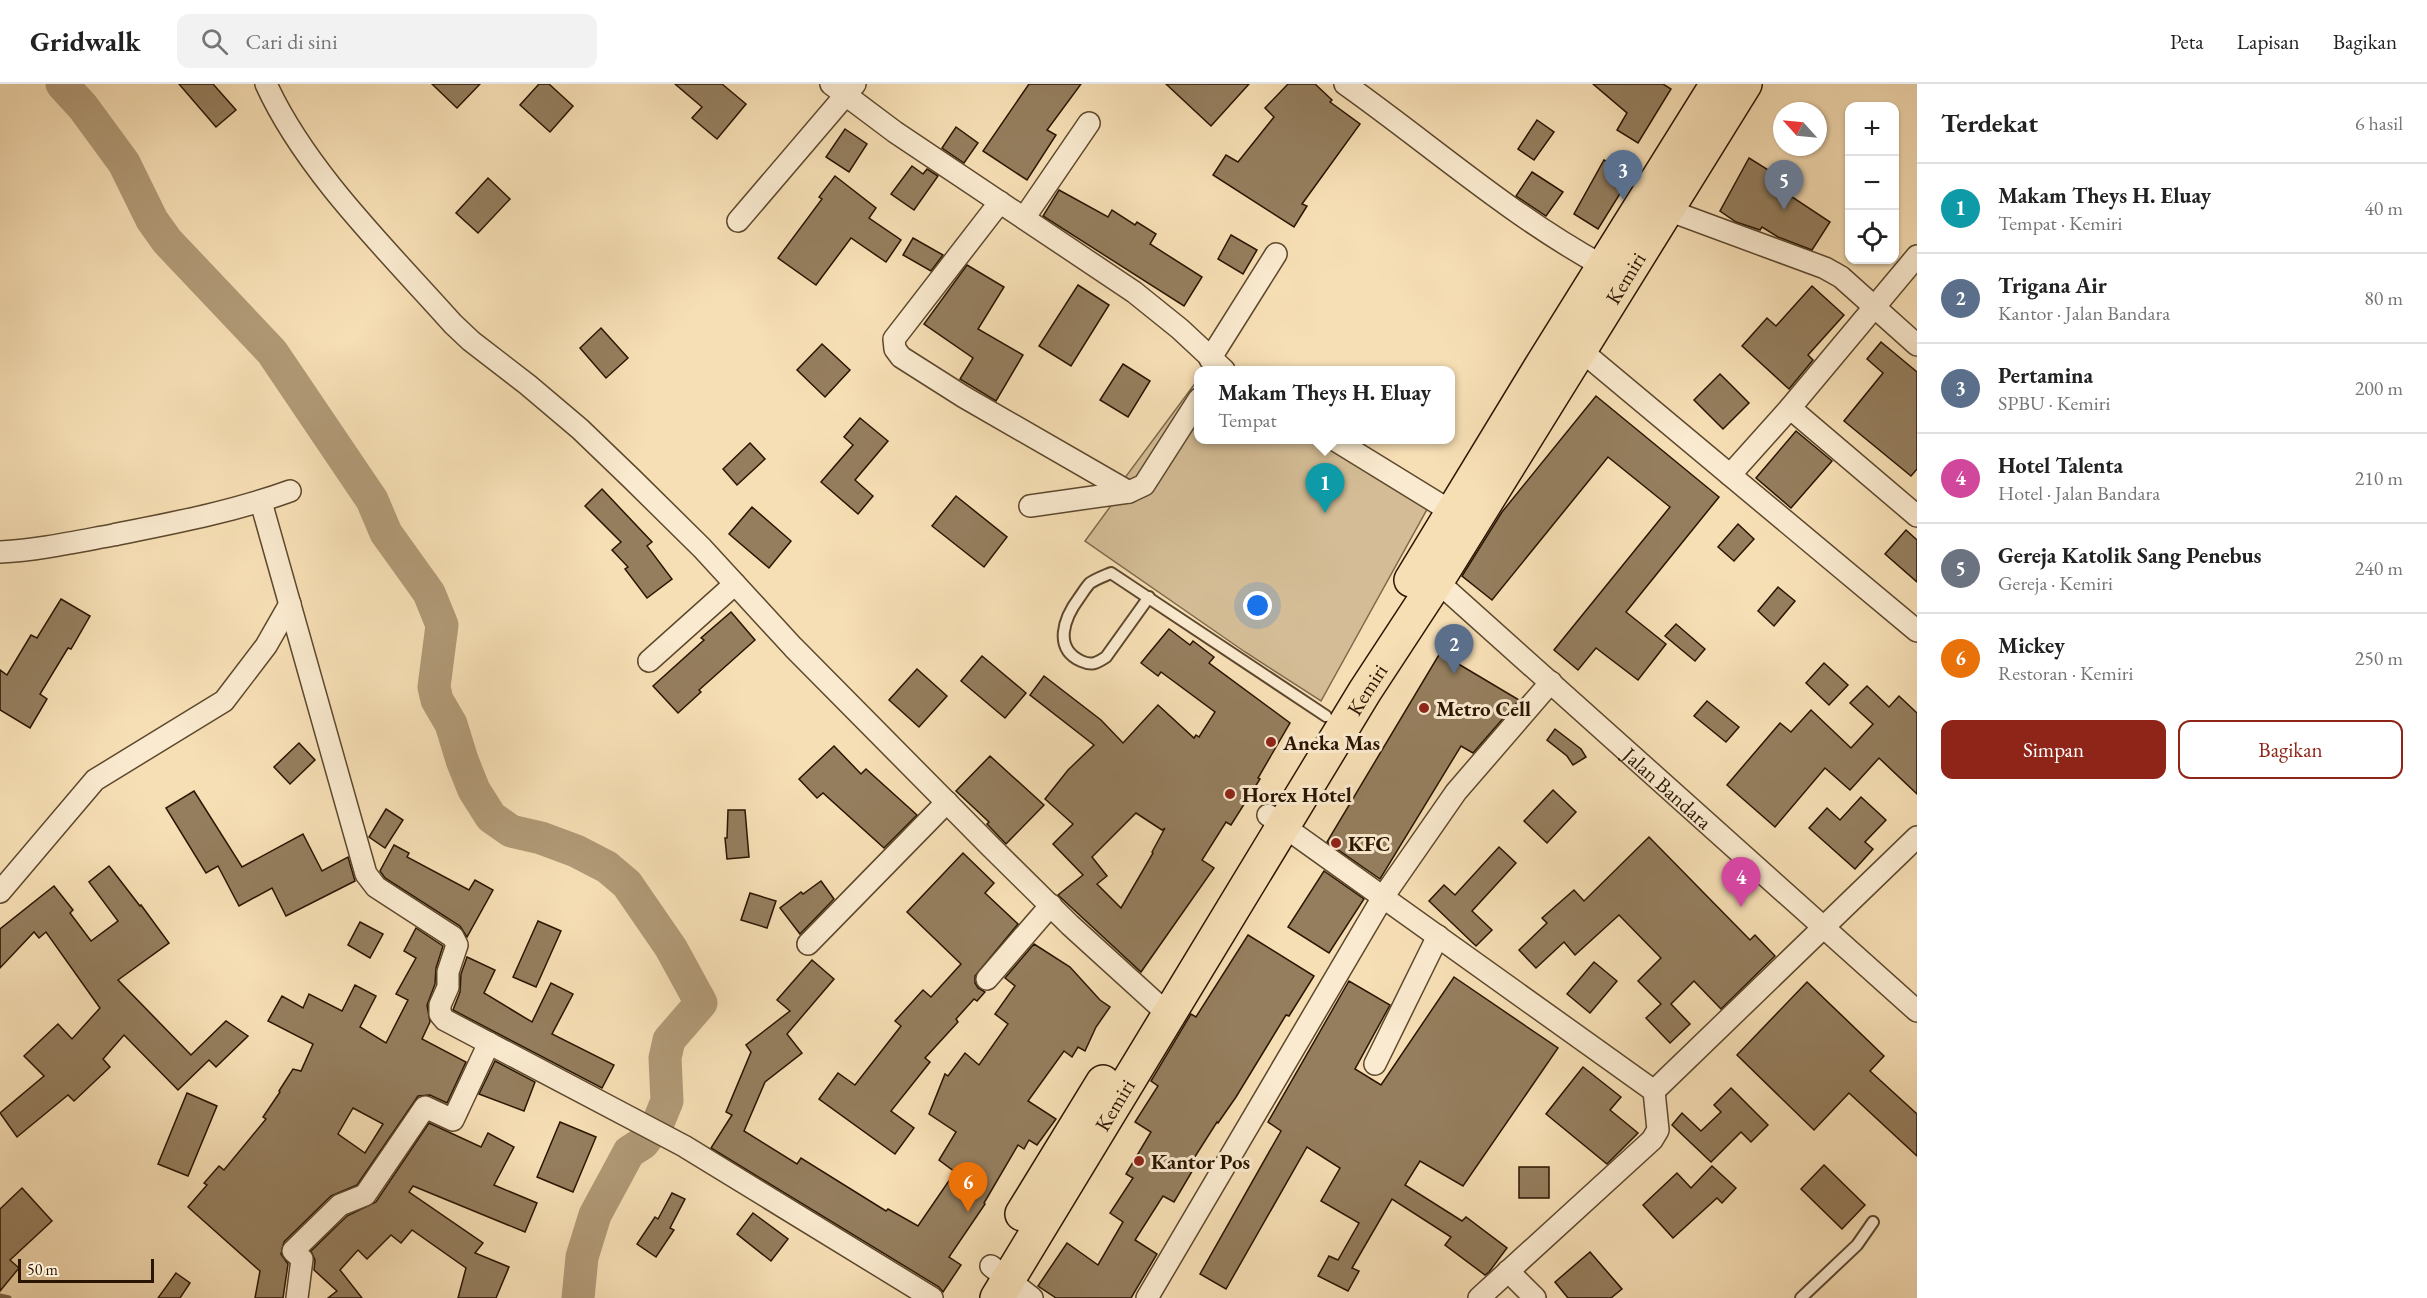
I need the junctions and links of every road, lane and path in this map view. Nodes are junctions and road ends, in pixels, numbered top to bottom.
1 (266, 84) edge
2 (1345, 84) edge
3 (1717, 84) edge
4 (1745, 84) edge
5 (844, 88) edge
6 (1089, 123) dead end
7 (1696, 141) junction
8 (1000, 202) junction
9 (1655, 205) junction
10 (1024, 218) junction
11 (738, 221) dead end
12 (1276, 254) dead end
13 (1917, 256) edge
14 (1603, 266) junction
15 (1874, 307) junction
16 (1570, 342) junction
17 (1917, 345) edge
18 (1216, 366) edge
19 (1218, 366) edge
20 (1194, 407) edge
21 (1790, 408) junction
22 (1342, 444) edge
23 (1730, 475) junction
24 (290, 491) dead end
25 (1128, 492) junction
26 (261, 502) junction
27 (1030, 506) dead end
28 (1452, 512) junction
29 (1917, 516) edge
30 (0, 553) edge
31 (1429, 574) junction
32 (735, 584) junction
33 (1149, 597) junction
34 (290, 603) junction
35 (1917, 631) edge
36 (649, 661) dead end
37 (1551, 682) junction
38 (1326, 716) junction
39 (948, 802) junction
40 (1276, 821) junction
41 (1917, 837) edge
42 (0, 892) edge
43 (1383, 897) junction
44 (1051, 905) junction
45 (1824, 928) junction
46 (1438, 936) junction
47 (808, 944) dead end
48 (987, 979) dead end
49 (1162, 1009) junction
50 (1917, 1011) edge
51 (489, 1043) junction
52 (1375, 1064) dead end
53 (1654, 1091) junction
54 (1873, 1222) dead end
55 (1508, 1271) junction
56 (1007, 1285) edge
57 (297, 1298) edge
58 (932, 1298) edge
59 (972, 1298) edge
60 (1147, 1298) edge
61 (1479, 1298) edge
62 (1535, 1298) edge
63 (1801, 1298) edge

1 - 32 street
2 - 14 street
3 - 7 highway, Kemiri
4 - 7 highway, Kemiri
5 - 8 street
5 - 11 street
6 - 10 street
7 - 9 highway, Kemiri
8 - 10 street
8 - 25 street
9 - 14 highway, Kemiri
9 - 15 street
9 - 16 highway, Kemiri
10 - 18 street
12 - 19 street
13 - 15 street
14 - 16 highway, Kemiri
15 - 17 street
15 - 21 street
16 - 23 street
16 - 28 highway, Kemiri
16 - 31 highway, Kemiri
20 - 25 street
21 - 23 street
21 - 29 street
22 - 28 street
23 - 35 street
24 - 26 street
25 - 27 street
26 - 30 street
26 - 34 street
28 - 31 highway, Kemiri
31 - 37 street, Jalan Bandara
31 - 38 highway, Kemiri
31 - 40 highway, Kemiri
32 - 36 street
32 - 39 street
33 - 33 lane
33 - 38 lane
34 - 42 street
34 - 51 street
37 - 43 street
37 - 45 street, Jalan Bandara
38 - 40 highway, Kemiri
39 - 44 street
39 - 47 street
40 - 43 street
40 - 49 highway, Kemiri
41 - 45 street
43 - 46 street
43 - 60 street
44 - 48 street
44 - 49 street
45 - 50 street, Jalan Bandara
45 - 53 street
46 - 52 street
46 - 53 street
49 - 56 highway, Kemiri
51 - 57 street
51 - 58 street
53 - 55 street
54 - 63 lane
55 - 61 street
55 - 62 street
56 - 59 highway, Kemiri

